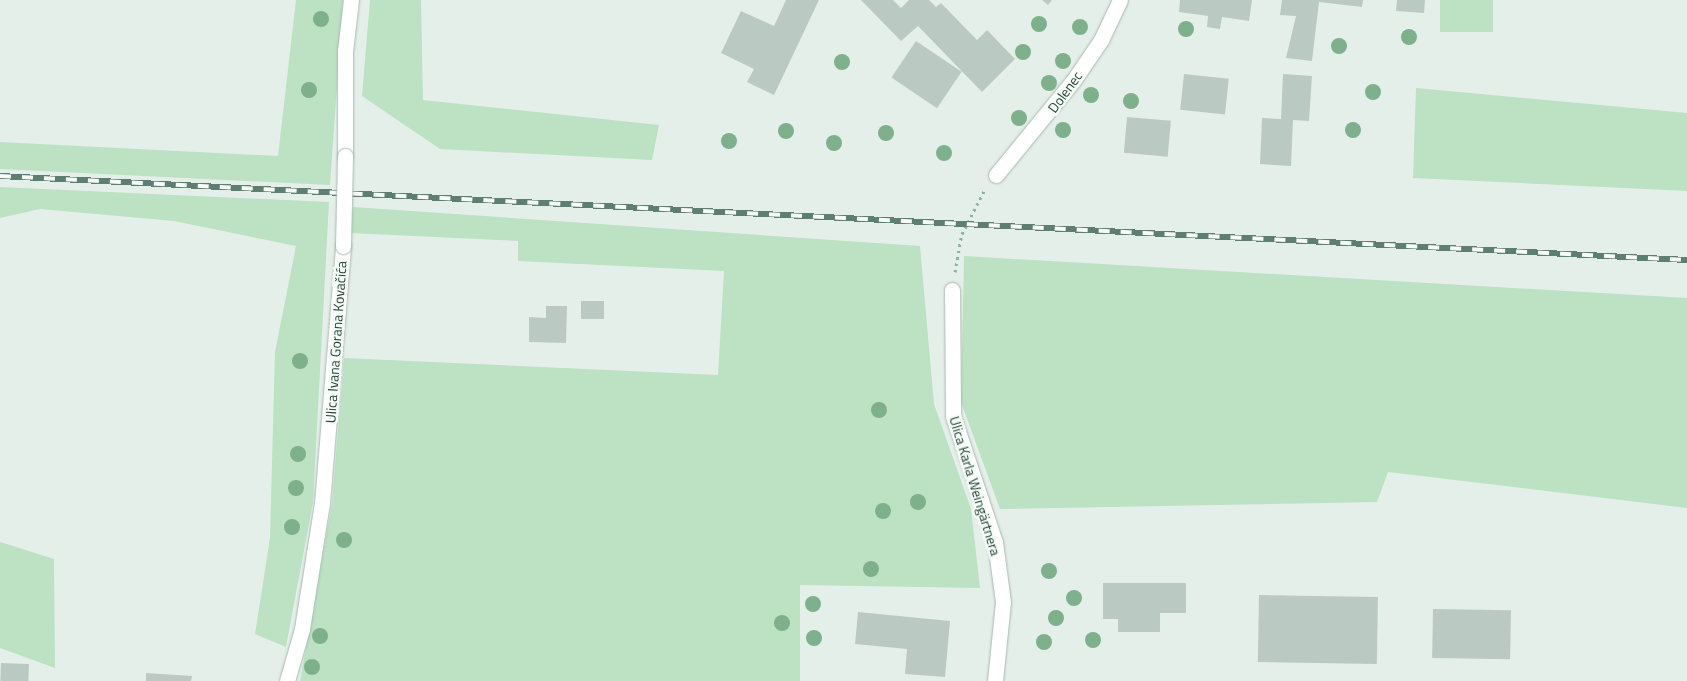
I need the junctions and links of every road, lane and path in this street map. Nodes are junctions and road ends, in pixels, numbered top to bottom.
1 (351, 0) edge
2 (1120, 0) edge
3 (996, 175) joint
4 (952, 290) joint
5 (287, 681) edge
6 (995, 681) edge

1 - 5 street, Ulica Ivana Gorana Kovačića, bridge
2 - 3 street, Dolenec
3 - 4 path
4 - 6 street, Ulica Karla Weingärtnera

